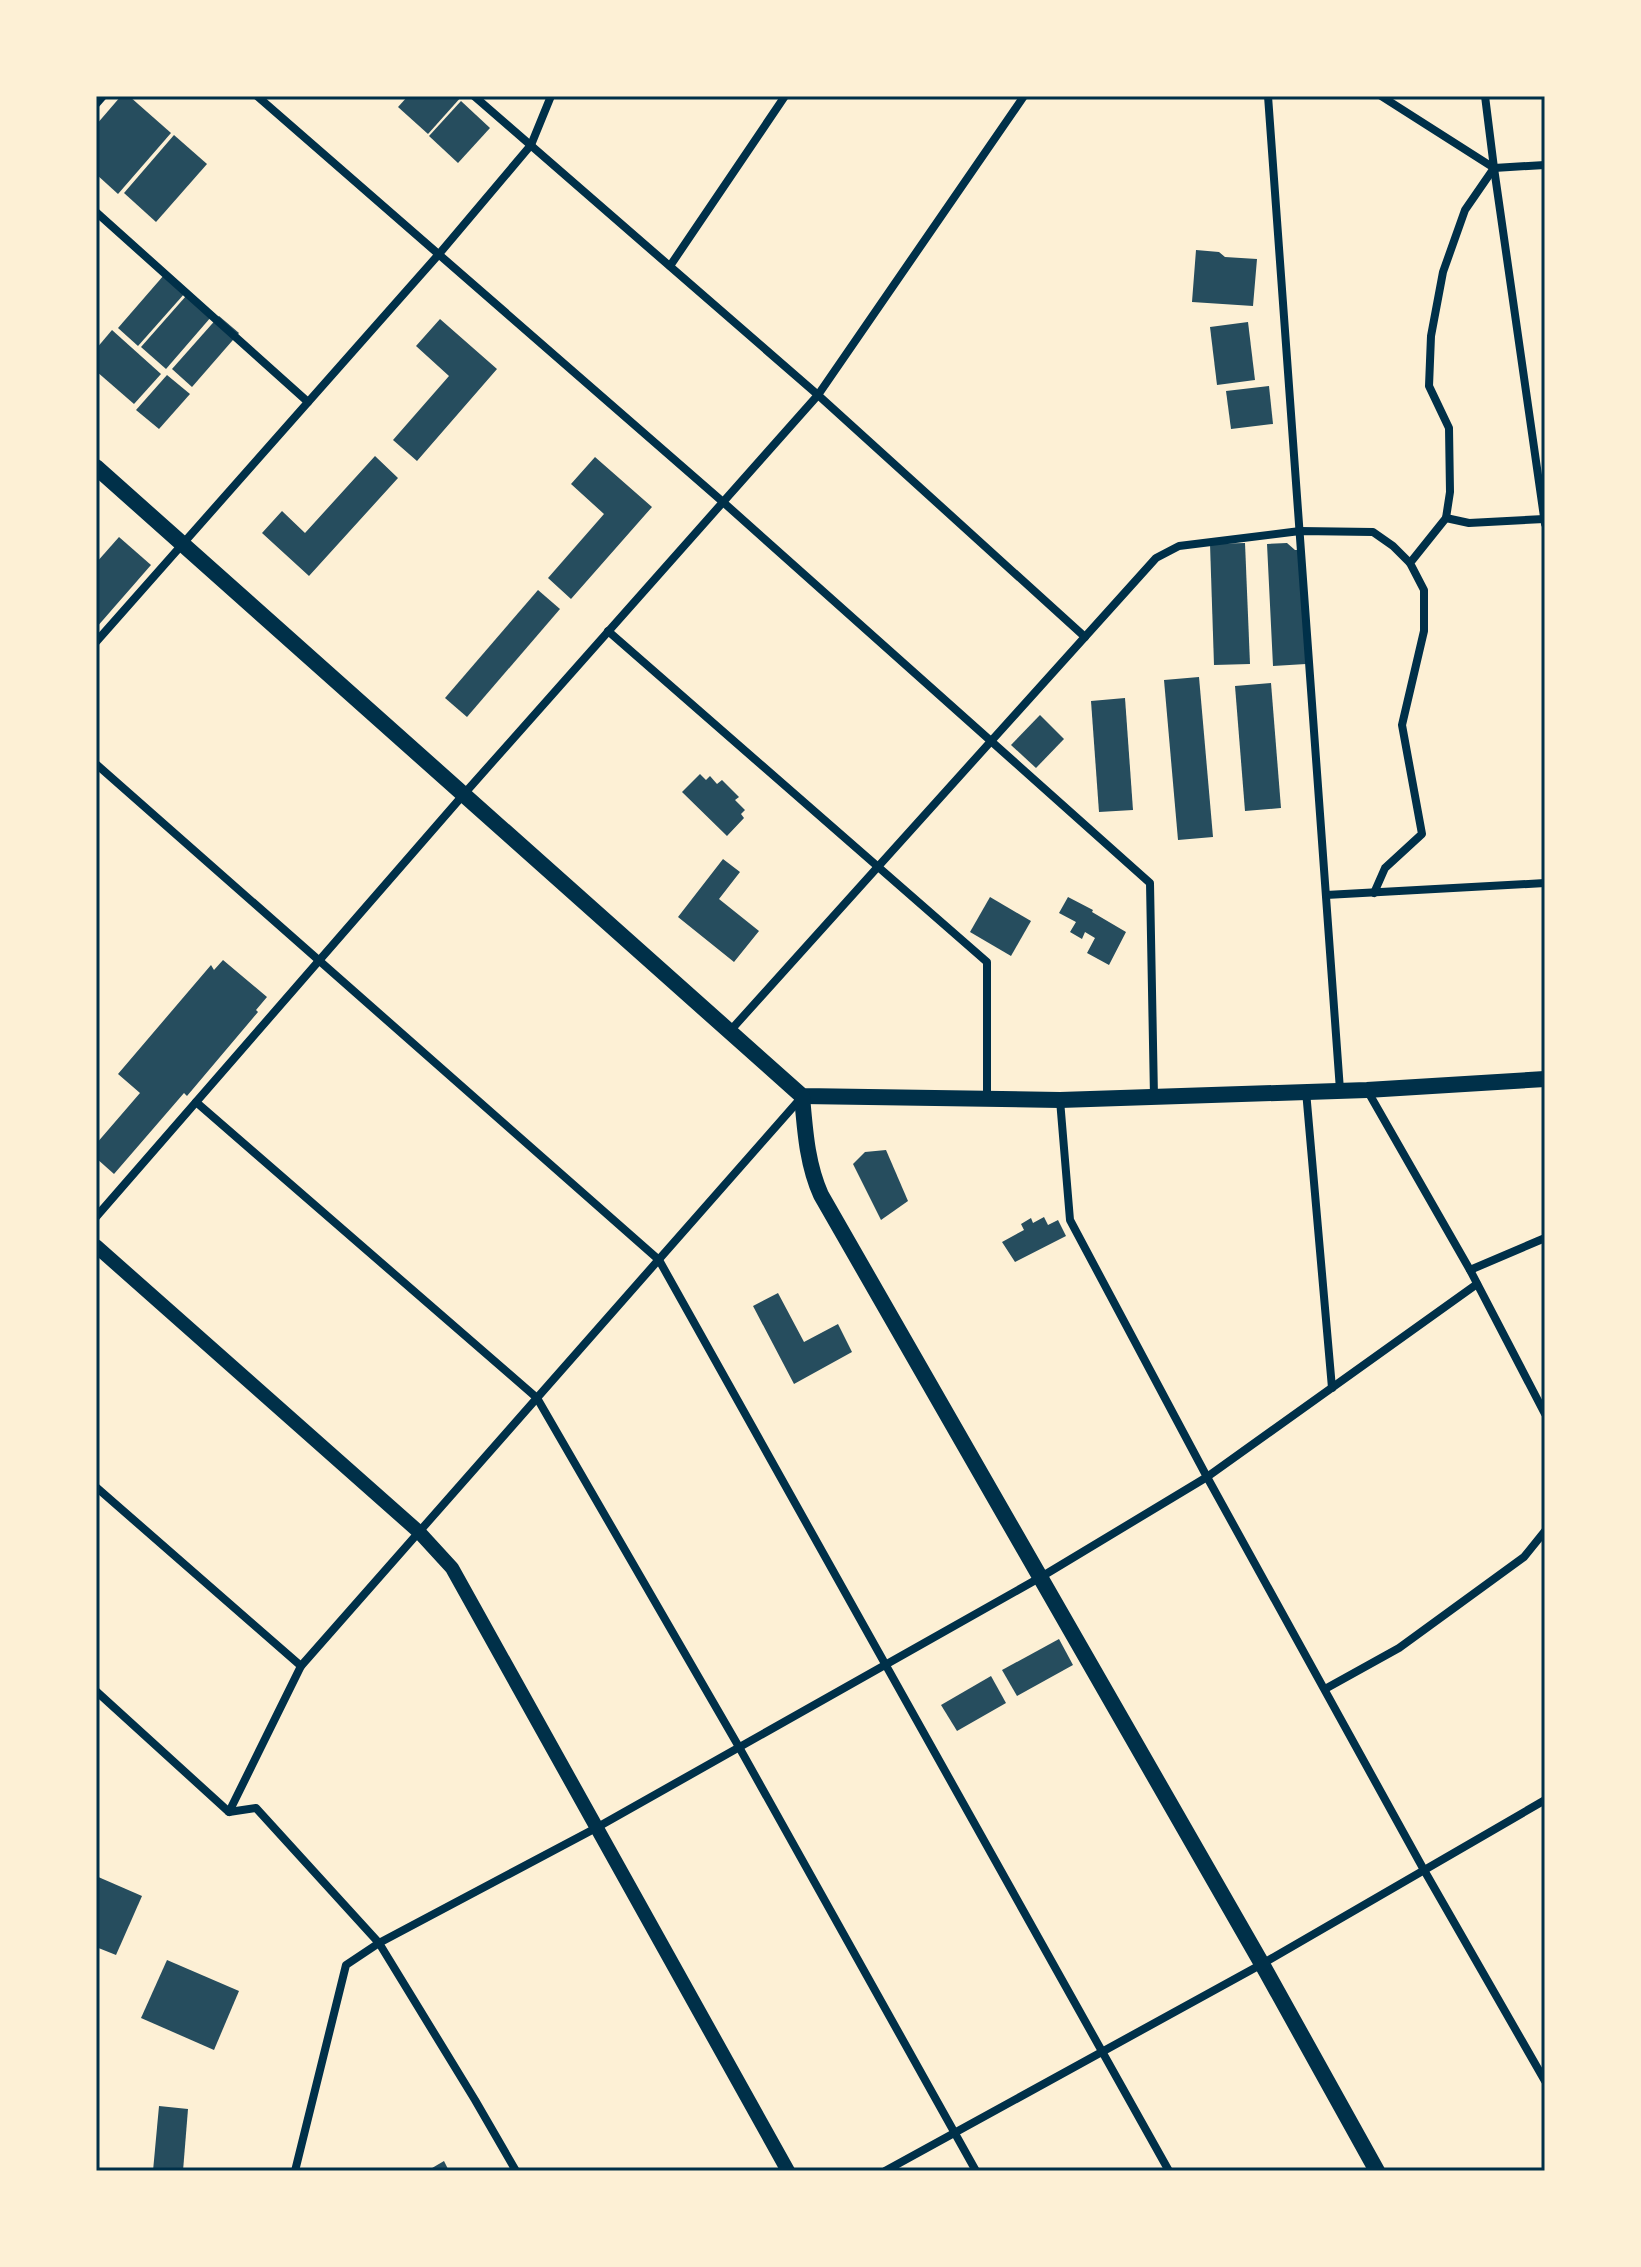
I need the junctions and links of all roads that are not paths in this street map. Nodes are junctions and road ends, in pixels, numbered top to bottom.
1 (103, 96) edge
2 (257, 96) edge
3 (474, 96) edge
4 (551, 96) edge
5 (785, 96) edge
6 (1024, 96) edge
7 (1268, 96) edge
8 (1381, 96) edge
9 (1485, 96) edge
10 (96, 104) edge
11 (531, 145) junction
12 (1545, 165) edge
13 (1494, 168) junction
14 (96, 212) edge
15 (439, 254) junction
16 (670, 266) junction
17 (818, 395) junction
18 (308, 402) junction
19 (96, 467) edge
20 (723, 502) junction
21 (1446, 518) junction
22 (1545, 521) edge
23 (1300, 531) junction
24 (183, 543) junction
25 (1410, 563) junction
26 (608, 631) junction
27 (1085, 637) junction
28 (96, 642) edge
29 (991, 742) junction
30 (96, 764) edge
31 (464, 794) junction
32 (878, 867) junction
33 (1545, 883) edge
34 (1374, 893) junction
35 (1326, 895) junction
36 (319, 960) junction
37 (730, 1031) junction
38 (1545, 1079) edge
39 (1340, 1090) junction
40 (1367, 1090) junction
41 (1306, 1091) junction
42 (802, 1096) junction
43 (1154, 1098) junction
44 (987, 1100) junction
45 (1060, 1100) junction
46 (196, 1102) junction
47 (96, 1217) edge
48 (1545, 1238) edge
49 (96, 1246) edge
50 (659, 1260) junction
51 (1470, 1270) junction
52 (1477, 1284) junction
53 (1332, 1388) junction
54 (537, 1398) junction
55 (1545, 1414) edge
56 (1207, 1477) junction
57 (96, 1487) edge
58 (1545, 1531) edge
59 (419, 1532) junction
60 (1041, 1577) junction
61 (886, 1665) junction
62 (301, 1666) junction
63 (1325, 1689) junction
64 (96, 1691) edge
65 (739, 1747) junction
66 (1545, 1800) edge
67 (229, 1812) junction
68 (596, 1828) junction
69 (1424, 1870) junction
70 (379, 1943) junction
71 (1262, 1964) junction
72 (1102, 2052) junction
73 (1545, 2081) edge
74 (954, 2133) junction
75 (295, 2171) edge
76 (516, 2171) edge
77 (788, 2171) edge
78 (885, 2171) edge
79 (976, 2171) edge
80 (1169, 2171) edge
81 (1377, 2171) edge

1 - 10 street
2 - 15 street
3 - 11 street
4 - 11 street
5 - 16 street
6 - 17 street
7 - 23 street
8 - 13 street
9 - 13 street
11 - 15 street
11 - 16 street
12 - 13 street
13 - 21 street
13 - 22 street
14 - 18 street
15 - 18 street
15 - 20 street
16 - 17 street
17 - 20 street
17 - 27 street
18 - 24 street
19 - 24 main road
20 - 26 street
20 - 29 street
21 - 22 street
21 - 25 street
23 - 25 street
23 - 27 street
23 - 35 street
24 - 28 street
24 - 31 main road
25 - 34 street
26 - 31 street
26 - 32 street
27 - 29 street
29 - 32 street
29 - 43 street
30 - 36 street
31 - 36 street
31 - 37 main road
32 - 37 street
32 - 44 street
33 - 34 street
34 - 35 street
35 - 39 street
36 - 46 street
36 - 50 street
37 - 42 main road
38 - 40 main road
39 - 40 main road
39 - 41 main road
40 - 51 street
41 - 43 main road
41 - 53 street
42 - 44 main road
42 - 50 street
42 - 60 main road
43 - 45 main road
44 - 45 main road
45 - 56 street
46 - 47 street
46 - 54 street
48 - 51 street
49 - 59 street
50 - 54 street
50 - 61 street
51 - 52 street
52 - 53 street
52 - 55 street
53 - 56 street
54 - 59 street
54 - 65 street
56 - 60 street
56 - 63 street
57 - 62 street
58 - 63 street
59 - 62 street
59 - 68 street
60 - 61 street
60 - 71 main road
61 - 65 street
61 - 72 street
62 - 67 street
63 - 69 street
64 - 67 street
65 - 68 street
65 - 74 street
66 - 69 street
67 - 70 street
68 - 70 street
68 - 77 street
69 - 71 street
69 - 73 street
70 - 75 street
70 - 76 street
71 - 72 street
71 - 81 main road
72 - 74 street
72 - 80 street
74 - 78 street
74 - 79 street

